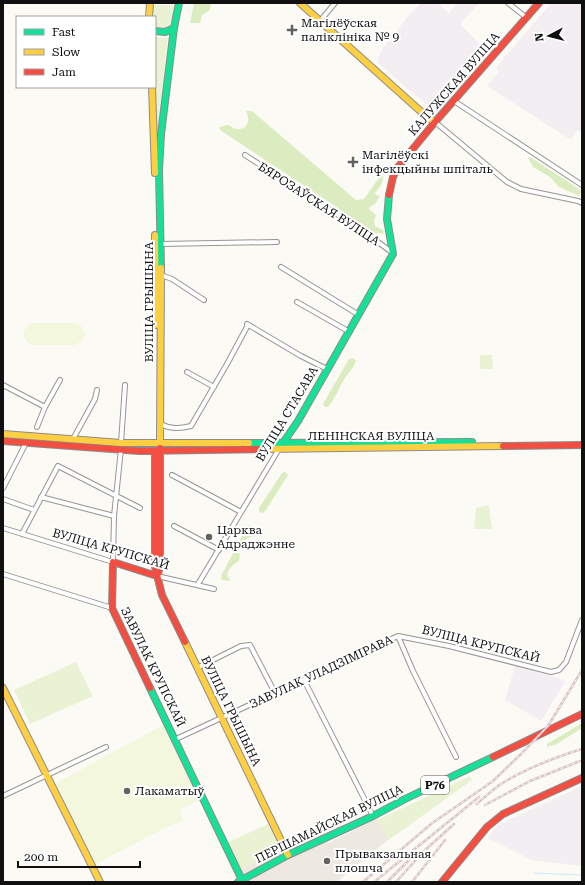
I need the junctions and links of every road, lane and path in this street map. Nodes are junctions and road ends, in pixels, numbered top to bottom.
1 (150, 3) edge
2 (179, 3) edge
3 (300, 3) edge
4 (335, 3) edge
5 (508, 3) edge
6 (539, 3) edge
7 (149, 16) edge
8 (527, 18) junction
9 (320, 21) junction
10 (174, 28) junction
11 (156, 31) edge
12 (152, 88) edge
13 (454, 101) junction
14 (435, 122) junction
15 (245, 155) dead end
16 (582, 185) edge
17 (582, 203) edge
18 (277, 242) dead end
19 (158, 244) junction
20 (393, 254) junction
21 (281, 267) dead end
22 (161, 275) junction
23 (204, 300) dead end
24 (297, 302) dead end
25 (359, 314) junction
26 (348, 332) junction
27 (327, 369) junction
28 (187, 372) dead end
29 (60, 380) dead end
30 (3, 385) edge
31 (125, 386) dead end
32 (214, 387) junction
33 (97, 390) dead end
34 (44, 407) junction
35 (160, 424) junction
36 (36, 427) dead end
37 (3, 434) edge
38 (73, 439) junction
39 (3, 441) edge
40 (582, 441) edge
41 (26, 442) junction
42 (157, 443) junction
43 (515, 444) junction
44 (281, 445) junction
45 (582, 445) edge
46 (121, 446) junction
47 (157, 451) junction
48 (172, 475) dead end
49 (3, 488) edge
50 (116, 497) junction
51 (41, 498) junction
52 (3, 499) edge
53 (140, 508) dead end
54 (34, 510) junction
55 (241, 512) junction
56 (114, 516) junction
57 (174, 526) dead end
58 (3, 528) edge
59 (22, 534) junction
60 (219, 550) junction
61 (113, 562) junction
62 (3, 574) edge
63 (158, 576) junction
64 (198, 584) junction
65 (214, 589) dead end
66 (112, 608) junction
67 (582, 620) edge
68 (398, 636) junction
69 (197, 668) junction
70 (304, 680) junction
71 (3, 689) edge
72 (275, 692) junction
73 (582, 714) edge
74 (222, 719) junction
75 (176, 739) junction
76 (106, 746) dead end
77 (456, 757) dead end
78 (46, 775) junction
79 (582, 778) edge
80 (3, 796) edge
81 (373, 816) junction
82 (288, 855) junction
83 (240, 881) edge
84 (100, 882) edge
85 (443, 882) edge

1 - 7 main road
2 - 10 main road, ВУЛІЦА ГРЫШЫНА
3 - 9 main road
4 - 9 street
5 - 8 street
6 - 8 main road, КАЛУЖСКАЯ ВУЛІЦА
8 - 13 main road, КАЛУЖСКАЯ ВУЛІЦА
9 - 14 main road
10 - 11 main road
10 - 19 main road, ВУЛІЦА ГРЫШЫНА
12 - 19 main road, ВУЛІЦА ГРЫШЫНА
13 - 14 main road, КАЛУЖСКАЯ ВУЛІЦА
13 - 16 street
14 - 17 street
14 - 20 main road, КАЛУЖСКАЯ ВУЛІЦА
15 - 20 street, БЯРОЗАЎСКАЯ ВУЛІЦА
18 - 19 street
19 - 22 main road, ВУЛІЦА ГРЫШЫНА
19 - 42 main road, ВУЛІЦА ГРЫШЫНА
20 - 25 main road, ВУЛІЦА СТАСАВА
21 - 25 street
22 - 23 street
22 - 35 main road, ВУЛІЦА ГРЫШЫНА
24 - 26 street
25 - 26 main road, ВУЛІЦА СТАСАВА
26 - 27 main road, ВУЛІЦА СТАСАВА
27 - 32 street
27 - 44 main road, ВУЛІЦА СТАСАВА
28 - 32 street
29 - 34 street
30 - 34 street
31 - 46 street, ЗАВУЛАК КРУПСКАЙ
32 - 35 street
33 - 38 street
34 - 36 street
35 - 42 main road, ВУЛІЦА ГРЫШЫНА
37 - 38 main road
38 - 46 main road
39 - 41 main road
40 - 43 main road, ЛЕНІНСКАЯ ВУЛІЦА
41 - 46 main road
41 - 49 street
42 - 44 main road, ЛЕНІНСКАЯ ВУЛІЦА
42 - 46 main road
42 - 47 main road, ВУЛІЦА ГРЫШЫНА
43 - 44 main road, ЛЕНІНСКАЯ ВУЛІЦА
43 - 45 main road, ЛЕНІНСКАЯ ВУЛІЦА
44 - 47 main road, ЛЕНІНСКАЯ ВУЛІЦА
44 - 55 street, ВУЛІЦА СТАСАВА
46 - 47 main road
46 - 50 street, ЗАВУЛАК КРУПСКАЙ
47 - 63 main road, ВУЛІЦА ГРЫШЫНА
48 - 55 street
50 - 51 street
50 - 53 street
50 - 56 street, ЗАВУЛАК КРУПСКАЙ
51 - 54 street
51 - 56 street
52 - 54 street
54 - 59 street
55 - 60 street, ВУЛІЦА СТАСАВА
56 - 61 street, ЗАВУЛАК КРУПСКАЙ
57 - 60 street
58 - 59 street, ВУЛІЦА КРУПСКАЙ
59 - 61 street, ВУЛІЦА КРУПСКАЙ
60 - 64 street, ВУЛІЦА СТАСАВА
61 - 63 main road, ВУЛІЦА КРУПСКАЙ
61 - 66 main road, ЗАВУЛАК КРУПСКАЙ
62 - 66 street
63 - 64 street, ВУЛІЦА КРУПСКАЙ
63 - 69 main road, ВУЛІЦА ГРЫШЫНА
64 - 65 street, ВУЛІЦА КРУПСКАЙ
66 - 75 main road, ЗАВУЛАК КРУПСКАЙ
67 - 68 street, ВУЛІЦА КРУПСКАЙ
68 - 70 street, ЗАВУЛАК УЛАДЗІМІРАВА
68 - 77 street
69 - 72 street
69 - 74 main road, ВУЛІЦА ГРЫШЫНА
70 - 72 street, ЗАВУЛАК УЛАДЗІМІРАВА
70 - 81 street
71 - 78 main road
72 - 74 street, ЗАВУЛАК УЛАДЗІМІРАВА
73 - 81 main road, ПЕРШАМАЙСКАЯ ВУЛІЦА / Р76
74 - 75 street, ЗАВУЛАК УЛАДЗІМІРАВА
74 - 82 main road, ВУЛІЦА ГРЫШЫНА
75 - 83 main road, ЗАВУЛАК КРУПСКАЙ
76 - 78 street
78 - 80 street
78 - 84 main road
79 - 85 main road
81 - 82 main road, ПЕРШАМАЙСКАЯ ВУЛІЦА / Р76
82 - 83 main road, ПЕРШАМАЙСКАЯ ВУЛІЦА / Р76

